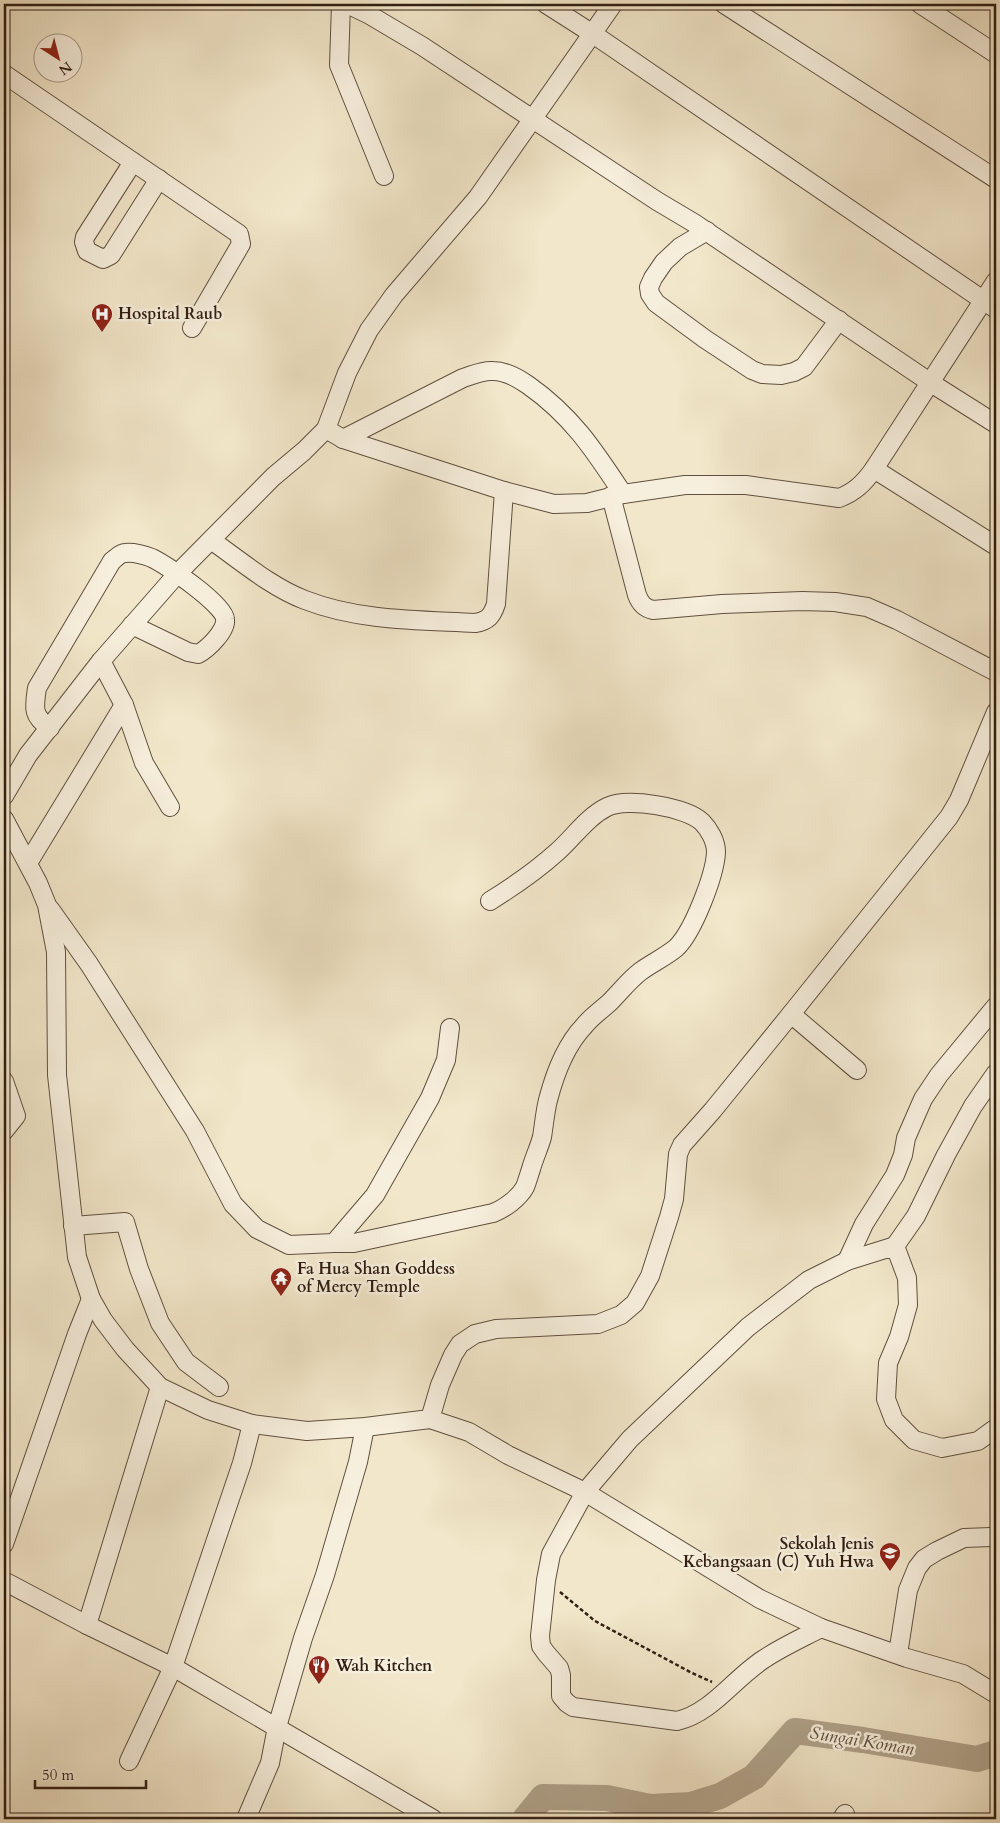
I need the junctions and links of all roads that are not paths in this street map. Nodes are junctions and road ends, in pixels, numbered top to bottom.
1 (341, 4) edge
2 (347, 4) edge
3 (546, 4) edge
4 (613, 4) edge
5 (724, 4) edge
6 (920, 4) edge
7 (593, 34) junction
8 (996, 54) edge
9 (4, 74) edge
10 (533, 119) junction
11 (133, 162) junction
12 (384, 176) dead end
13 (159, 179) junction
14 (996, 179) edge
15 (707, 232) junction
16 (996, 281) edge
17 (990, 304) edge
18 (839, 320) junction
19 (192, 328) dead end
20 (931, 383) junction
21 (996, 424) edge
22 (326, 429) junction
23 (343, 439) junction
24 (874, 469) junction
25 (504, 491) junction
26 (617, 495) junction
27 (211, 540) junction
28 (996, 546) edge
29 (178, 574) junction
30 (132, 625) junction
31 (101, 661) junction
32 (996, 672) edge
33 (124, 705) junction
34 (996, 712) edge
35 (50, 728) junction
36 (28, 755) junction
37 (4, 776) edge
38 (4, 796) edge
39 (170, 808) dead end
40 (4, 819) edge
41 (4, 842) edge
42 (28, 863) junction
43 (490, 901) dead end
44 (47, 904) junction
45 (996, 1006) edge
46 (791, 1014) junction
47 (450, 1028) dead end
48 (857, 1070) dead end
49 (996, 1073) edge
50 (4, 1080) edge
51 (4, 1131) edge
52 (73, 1226) junction
53 (334, 1242) junction
54 (895, 1246) junction
55 (847, 1261) junction
56 (91, 1299) junction
57 (160, 1387) junction
58 (219, 1387) dead end
59 (430, 1419) junction
60 (252, 1424) junction
61 (365, 1427) junction
62 (996, 1428) edge
63 (585, 1492) junction
64 (991, 1537) dead end
65 (4, 1544) edge
66 (4, 1581) edge
67 (87, 1625) junction
68 (821, 1628) junction
69 (898, 1654) junction
70 (173, 1667) junction
71 (996, 1694) edge
72 (277, 1727) junction
73 (129, 1761) dead end
74 (246, 1819) edge
75 (433, 1819) edge

1 - 12 street
2 - 10 street
3 - 7 street
4 - 7 street
5 - 14 street
6 - 8 street
7 - 10 street
7 - 17 street
9 - 11 street
10 - 15 street
10 - 22 street
11 - 13 street
11 - 13 street
13 - 19 street
15 - 18 street
15 - 18 street
16 - 17 street
17 - 20 street
18 - 20 street
20 - 21 street
20 - 24 street
22 - 23 street
22 - 27 street
23 - 25 street
23 - 26 street
24 - 26 street
24 - 28 street
25 - 26 street
25 - 27 street
26 - 32 street
27 - 29 street
29 - 30 street
29 - 30 street
29 - 35 street
30 - 31 street
31 - 33 street
31 - 35 street
33 - 39 street
33 - 42 street
34 - 46 street
35 - 36 street
36 - 37 street
36 - 38 street
40 - 42 street
41 - 42 street
42 - 44 street
43 - 53 street
44 - 52 street
44 - 53 street
45 - 55 street
46 - 48 street
46 - 59 street
47 - 53 street
49 - 54 street
50 - 51 street
52 - 56 street
52 - 58 street
54 - 55 street
54 - 62 street
55 - 63 street
56 - 57 street
56 - 65 street
57 - 60 street
57 - 67 street
59 - 61 street
59 - 63 street
60 - 61 street
60 - 70 street
61 - 72 street
63 - 68 street
63 - 68 street
64 - 69 street
66 - 67 street
67 - 70 street
68 - 69 street
69 - 71 street
70 - 72 street
70 - 73 street
72 - 74 street
72 - 75 street

